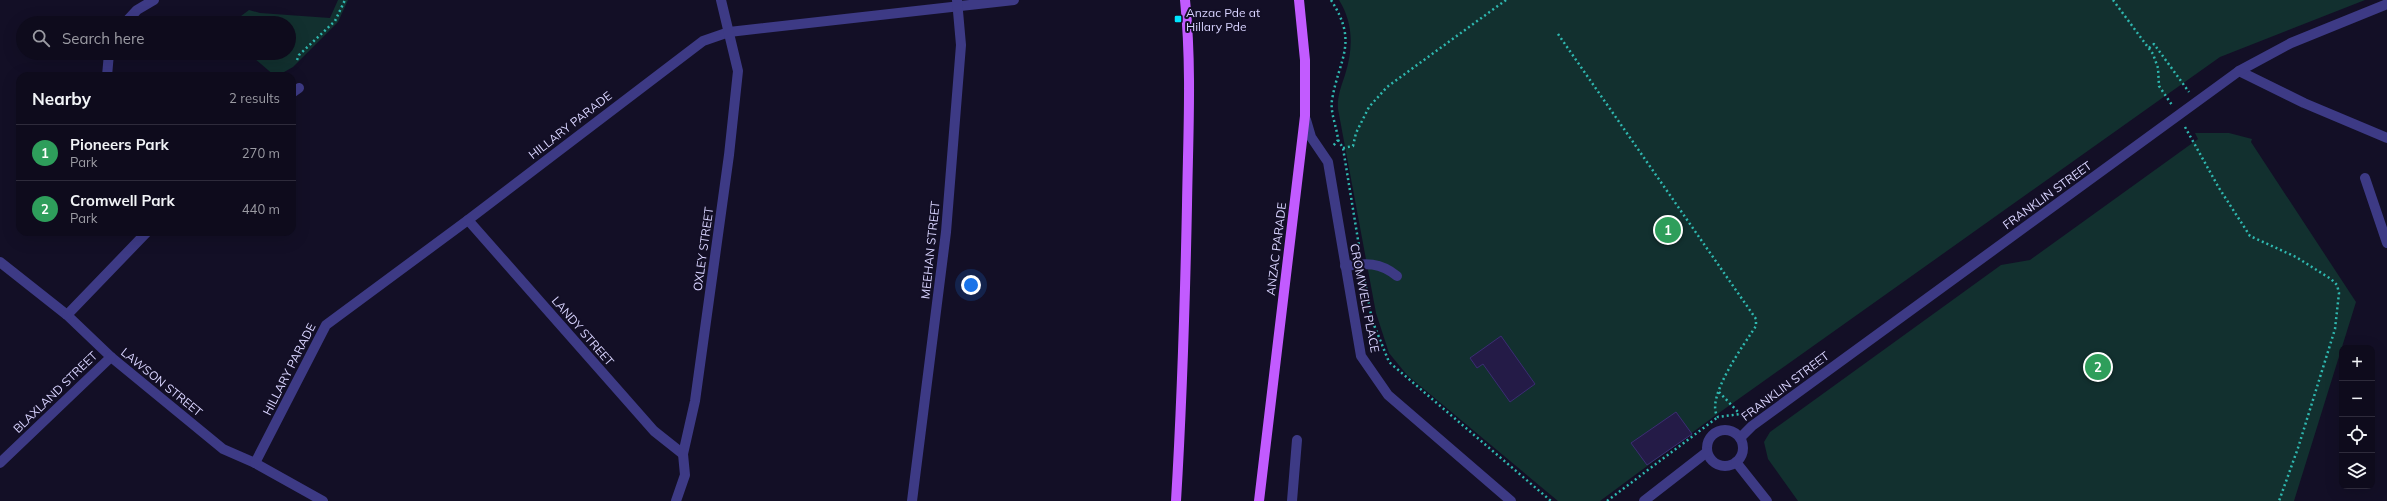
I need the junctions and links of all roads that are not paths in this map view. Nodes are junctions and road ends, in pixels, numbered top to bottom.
1 (154, 0) edge
2 (721, 0) edge
3 (1014, 0) edge
4 (1185, 0) edge
5 (1299, 0) edge
6 (957, 3) edge
7 (2387, 4) edge
8 (131, 16) edge
9 (729, 32) junction
10 (108, 60) edge
11 (2239, 71) junction
12 (107, 72) edge
13 (1305, 116) junction
14 (2387, 138) edge
15 (2364, 178) dead end
16 (468, 220) junction
17 (143, 236) edge
18 (2387, 243) edge
19 (0, 262) edge
20 (1345, 266) junction
21 (1398, 276) dead end
22 (67, 315) junction
23 (111, 357) junction
24 (1740, 438) junction
25 (1297, 440) dead end
26 (1707, 452) junction
27 (683, 454) junction
28 (1736, 462) junction
29 (0, 463) edge
30 (255, 464) junction
31 (323, 501) edge
32 (676, 501) edge
33 (912, 501) edge
34 (1176, 501) edge
35 (1258, 501) edge
36 (1292, 501) edge
37 (1511, 501) edge
38 (1644, 501) edge
39 (1767, 501) edge

1 - 8 street
2 - 9 street, OXLEY STREET
3 - 6 street, HILLARY PARADE
4 - 34 main road
5 - 13 main road, ANZAC PARADE
6 - 9 street, HILLARY PARADE
6 - 33 street, MEEHAN STREET
7 - 11 street, FRANKLIN STREET
9 - 16 street, HILLARY PARADE
9 - 27 street, OXLEY STREET
10 - 12 street
11 - 14 street
11 - 24 street, FRANKLIN STREET
13 - 20 street, CROMWELL PLACE
13 - 35 main road, ANZAC PARADE
15 - 18 street
16 - 27 street, LANDY STREET
16 - 30 street, HILLARY PARADE
17 - 22 street
19 - 22 street, LAWSON STREET
20 - 21 street
20 - 37 street, CROMWELL PLACE
22 - 23 street, LAWSON STREET
23 - 29 street, BLAXLAND STREET
23 - 30 street, LAWSON STREET
24 - 26 street
24 - 28 street
25 - 36 street
26 - 28 street
26 - 38 street
27 - 32 street, OXLEY STREET
28 - 39 street
30 - 31 street, LAWSON STREET

